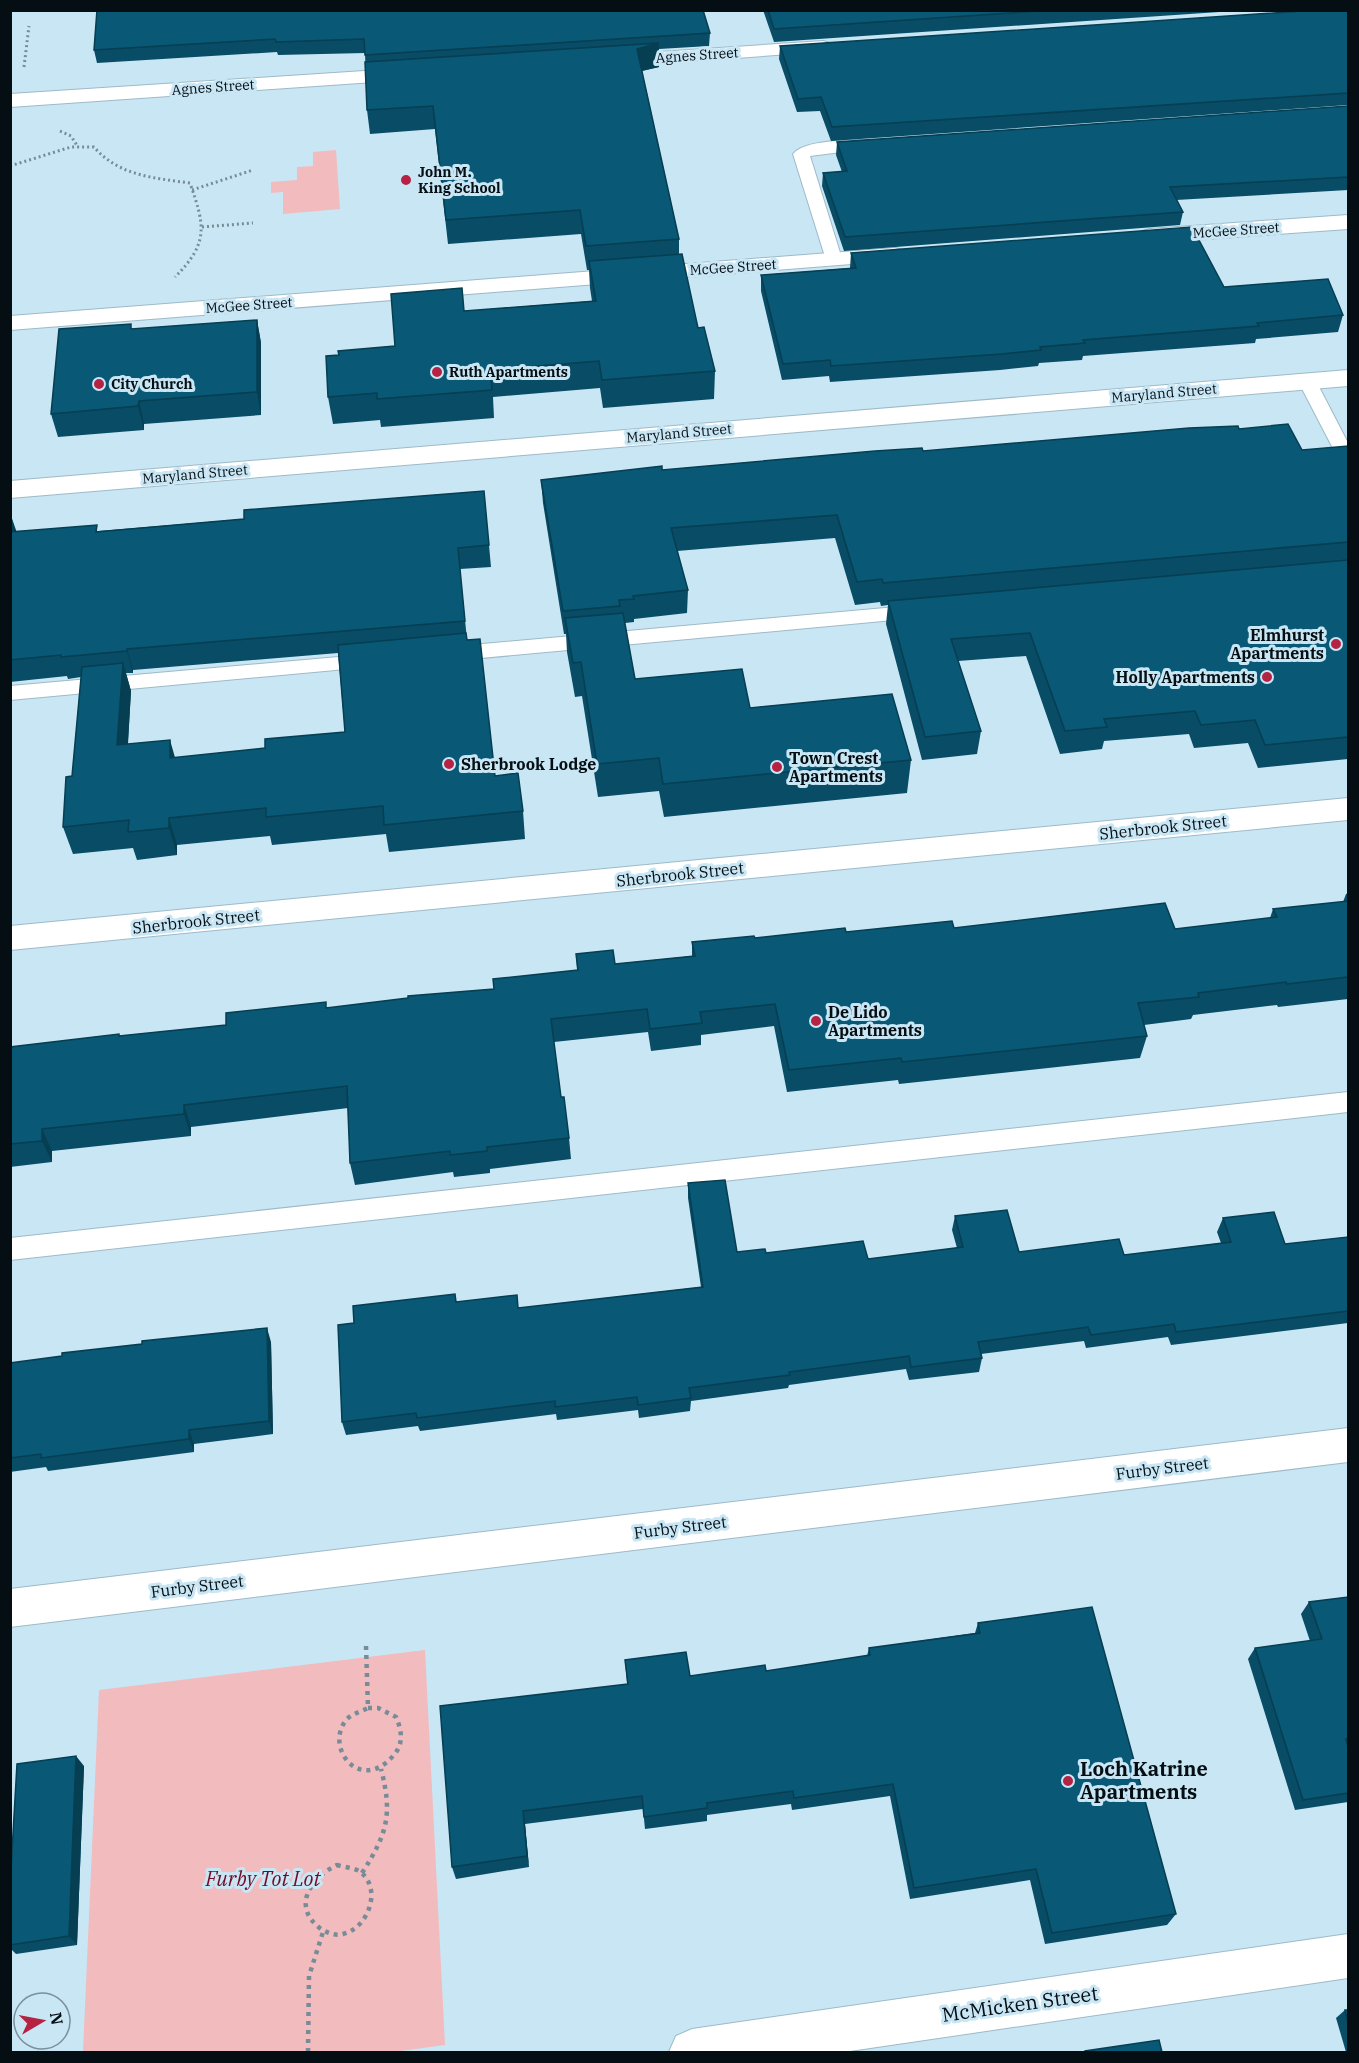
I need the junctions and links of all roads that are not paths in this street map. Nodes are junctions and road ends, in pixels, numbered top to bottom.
1 (847, 46) edge
2 (596, 62) edge
3 (429, 73) edge
4 (10, 101) edge
5 (884, 144) edge
6 (1348, 222) edge
7 (1126, 238) edge
8 (915, 254) edge
9 (833, 259) junction
10 (10, 323) edge
11 (1348, 378) edge
12 (1307, 381) junction
13 (1346, 453) edge
14 (10, 489) edge
15 (942, 609) edge
16 (429, 656) edge
17 (393, 659) edge
18 (10, 693) edge
19 (1348, 809) edge
20 (10, 938) edge
21 (1348, 1102) edge
22 (10, 1249) edge
23 (1348, 1445) edge
24 (10, 1608) edge
25 (1348, 1956) edge
26 (692, 2052) edge

1 - 2 street, Agnes Street
3 - 4 street, Agnes Street
5 - 9 lane
6 - 7 street, McGee Street
8 - 9 street, McGee Street
9 - 10 street, McGee Street
11 - 12 street, Maryland Street
12 - 13 lane
12 - 14 street, Maryland Street
15 - 16 lane
17 - 18 lane
19 - 20 street, Sherbrook Street
21 - 22 lane
23 - 24 street, Furby Street
25 - 26 street, McMicken Street

